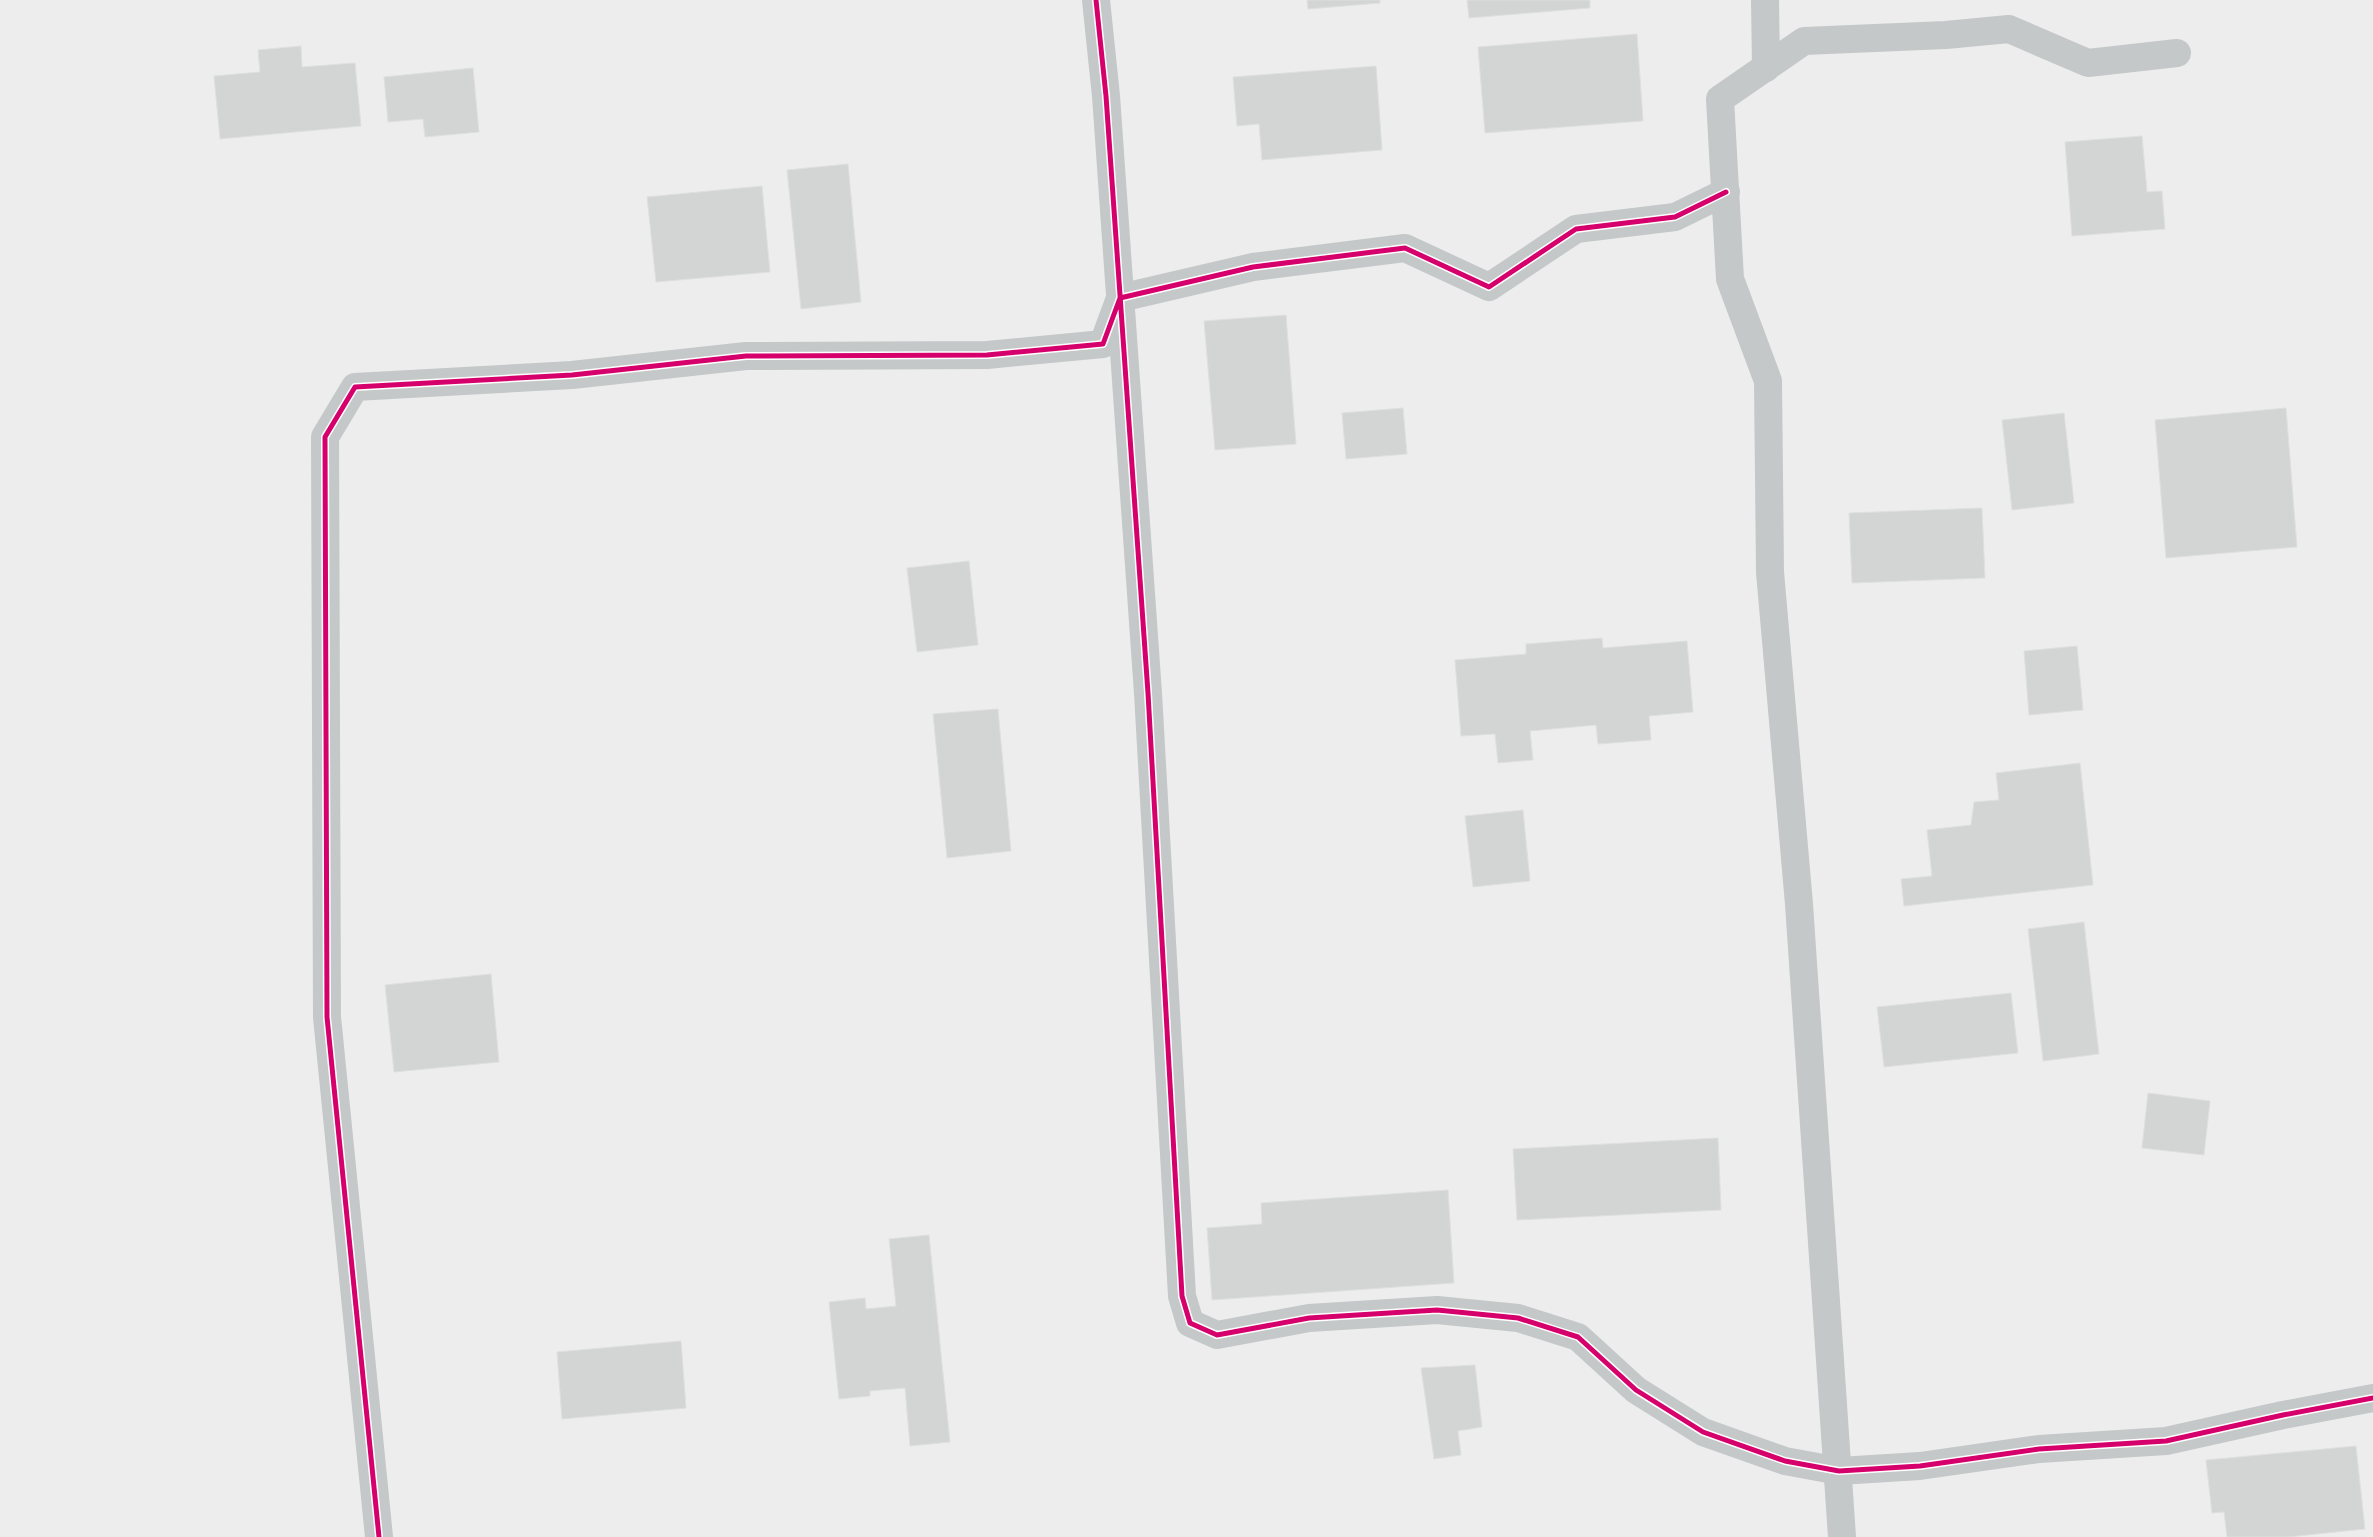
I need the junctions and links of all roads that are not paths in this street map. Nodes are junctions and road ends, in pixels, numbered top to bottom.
1 (1096, 0) edge
2 (1765, 0) edge
3 (2177, 53) dead end
4 (1766, 68) junction
5 (1726, 192) junction
6 (1120, 298) junction
7 (2373, 1398) edge
8 (1839, 1472) junction
9 (379, 1537) edge
10 (1842, 1537) edge

1 - 6 street
2 - 4 street
3 - 4 street
4 - 5 street
5 - 6 street
5 - 8 street
6 - 8 street
6 - 9 street
7 - 8 street
8 - 10 street

